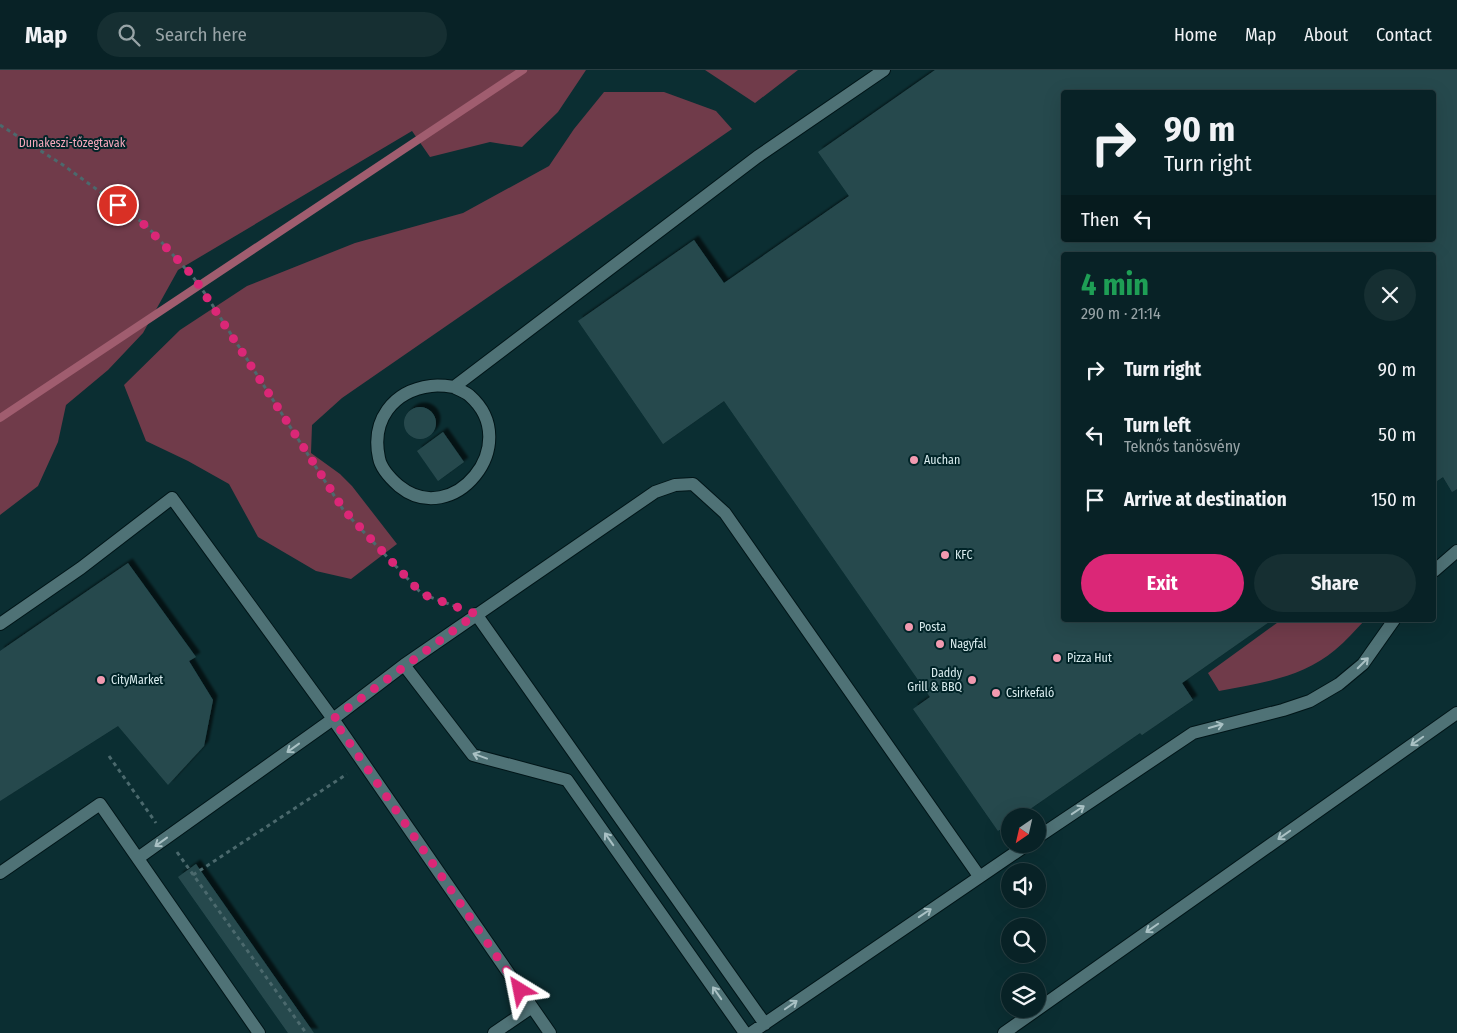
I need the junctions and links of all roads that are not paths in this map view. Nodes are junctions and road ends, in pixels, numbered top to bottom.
1 (884, 70) edge
2 (454, 386) junction
3 (1457, 552) edge
4 (1436, 569) edge
5 (476, 614) junction
6 (1393, 622) edge
7 (0, 624) edge
8 (404, 665) junction
9 (1457, 713) edge
10 (333, 719) junction
11 (1046, 832) edge
12 (1014, 853) edge
13 (138, 858) junction
14 (0, 874) edge
15 (979, 876) junction
16 (532, 1006) junction
17 (765, 1024) junction
18 (259, 1033) edge
19 (494, 1033) edge
20 (550, 1033) edge
21 (745, 1033) edge
22 (751, 1033) edge
23 (1004, 1033) edge

1 - 2 street
2 - 2 street
3 - 4 street
5 - 8 street
5 - 15 street
5 - 17 street
11 -> 6 street
7 - 10 street
8 - 10 street
21 -> 8 street
9 -> 23 street
10 -> 13 street
10 - 16 street
12 - 15 street
13 - 14 street
13 - 18 street
17 -> 15 street
16 - 19 street
16 - 20 street
17 - 22 street

